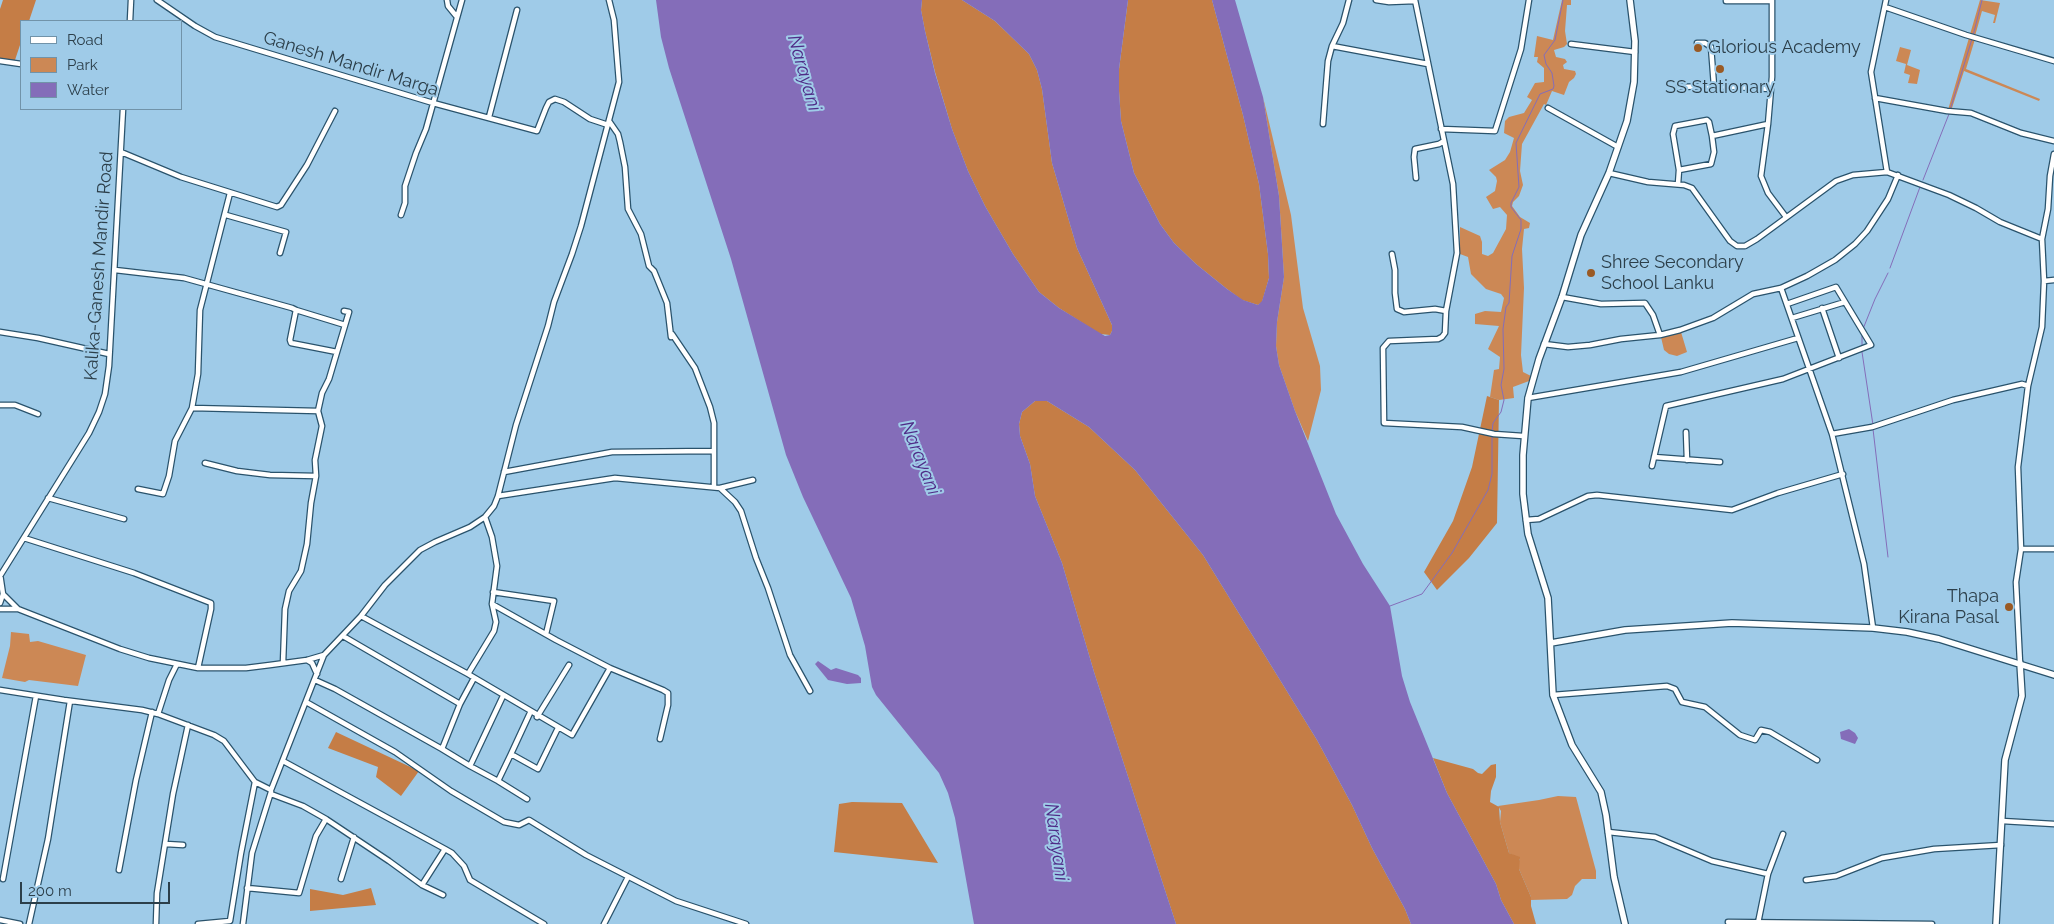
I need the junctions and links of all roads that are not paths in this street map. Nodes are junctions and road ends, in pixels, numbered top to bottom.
1 (131, 0) edge
2 (157, 0) edge
3 (447, 0) edge
4 (462, 0) edge
5 (608, 0) edge
6 (1350, 0) edge
7 (1376, 0) edge
8 (1415, 0) edge
9 (1529, 0) edge
10 (1630, 0) edge
11 (1886, 0) edge
12 (1726, 1) edge
13 (1772, 1) edge
14 (1885, 7) junction
15 (517, 10) dead end
16 (457, 17) junction
17 (130, 20) edge
18 (1696, 43) dead end
19 (1571, 44) dead end
20 (1332, 46) junction
21 (1635, 52) junction
22 (0, 61) edge
23 (2054, 61) edge
24 (20, 64) edge
25 (1428, 64) junction
26 (1714, 86) junction
27 (1679, 87) dead end
28 (1771, 89) junction
29 (1875, 98) junction
30 (433, 103) junction
31 (1548, 108) dead end
32 (123, 110) edge
33 (335, 111) dead end
34 (489, 117) junction
35 (609, 123) junction
36 (1323, 124) dead end
37 (1768, 124) junction
38 (1442, 129) junction
39 (1712, 136) junction
40 (1444, 141) junction
41 (2054, 142) edge
42 (1618, 147) junction
43 (121, 152) junction
44 (2054, 154) edge
45 (1679, 170) junction
46 (1887, 172) junction
47 (1609, 173) junction
48 (1898, 174) junction
49 (1416, 178) dead end
50 (1678, 184) junction
51 (230, 193) junction
52 (401, 214) dead end
53 (226, 215) junction
54 (1786, 217) junction
55 (2042, 239) junction
56 (280, 253) dead end
57 (1392, 254) dead end
58 (115, 270) junction
59 (2054, 280) edge
60 (2044, 281) junction
61 (207, 283) junction
62 (1781, 288) junction
63 (1562, 297) junction
64 (1845, 302) junction
65 (1787, 304) junction
66 (1822, 308) junction
67 (296, 310) junction
68 (344, 311) dead end
69 (1446, 311) junction
70 (1792, 318) junction
71 (344, 325) junction
72 (0, 332) edge
73 (1660, 335) junction
74 (1798, 338) junction
75 (1544, 344) junction
76 (337, 352) junction
77 (110, 354) junction
78 (1839, 358) junction
79 (1811, 369) junction
80 (2028, 386) junction
81 (1528, 398) junction
82 (0, 405) edge
83 (192, 408) junction
84 (318, 411) junction
85 (38, 414) dead end
86 (1686, 432) dead end
87 (1832, 434) junction
88 (1524, 436) junction
89 (714, 451) junction
90 (1654, 457) junction
91 (1687, 460) junction
92 (1720, 462) dead end
93 (205, 463) dead end
94 (1652, 466) dead end
95 (504, 472) junction
96 (1843, 474) junction
97 (316, 476) junction
98 (753, 480) dead end
99 (714, 487) junction
100 (720, 488) junction
101 (138, 489) dead end
102 (498, 496) junction
103 (48, 498) junction
104 (485, 517) junction
105 (124, 519) dead end
106 (1526, 520) junction
107 (24, 538) junction
108 (2021, 549) junction
109 (2054, 549) edge
110 (0, 575) edge
111 (493, 592) junction
112 (3, 594) junction
113 (0, 603) edge
114 (492, 604) junction
115 (0, 609) edge
116 (18, 609) junction
117 (361, 616) junction
118 (1873, 628) junction
119 (546, 634) junction
120 (343, 636) junction
121 (1551, 643) junction
122 (324, 655) junction
123 (307, 660) junction
124 (283, 663) junction
125 (2020, 663) junction
126 (176, 664) junction
127 (569, 665) dead end
128 (198, 668) junction
129 (610, 668) junction
130 (317, 674) junction
131 (468, 674) junction
132 (2054, 676) edge
133 (474, 678) junction
134 (314, 680) junction
135 (0, 690) edge
136 (810, 691) dead end
137 (1553, 695) junction
138 (36, 696) junction
139 (502, 696) junction
140 (70, 701) junction
141 (306, 702) junction
142 (460, 704) junction
143 (152, 712) junction
144 (530, 713) junction
145 (158, 714) junction
146 (537, 717) junction
147 (188, 725) junction
148 (558, 728) junction
149 (660, 739) dead end
150 (442, 749) junction
151 (511, 754) junction
152 (1817, 760) dead end
153 (283, 761) junction
154 (470, 766) junction
155 (498, 781) junction
156 (255, 782) junction
157 (271, 792) junction
158 (527, 799) dead end
159 (326, 819) junction
160 (2002, 821) junction
161 (2054, 824) edge
162 (1608, 832) junction
163 (1783, 834) dead end
164 (354, 837) junction
165 (166, 844) junction
166 (183, 845) dead end
167 (2001, 845) junction
168 (445, 849) junction
169 (120, 870) dead end
170 (1768, 874) junction
171 (628, 877) junction
172 (3, 879) dead end
173 (342, 879) dead end
174 (1806, 880) dead end
175 (422, 885) junction
176 (247, 888) junction
177 (443, 895) dead end
178 (0, 920) edge
179 (230, 920) junction
180 (243, 922) edge
181 (1728, 922) dead end
182 (1757, 923) edge
183 (20, 924) edge
184 (30, 924) edge
185 (156, 924) edge
186 (198, 924) edge
187 (544, 924) edge
188 (604, 924) edge
189 (744, 924) edge
190 (1625, 924) edge
191 (1932, 924) edge
192 (1996, 924) edge

1 - 17 street
2 - 30 street, Ganesh Mandir Marga
3 - 16 street
4 - 16 street
5 - 35 street
6 - 20 street
7 - 8 street
8 - 25 street
9 - 38 street
10 - 21 street
11 - 14 street
12 - 13 street
13 - 28 street
14 - 23 street
14 - 29 street
15 - 34 street
16 - 30 street
18 - 26 street
19 - 21 street
20 - 25 street
20 - 36 street
21 - 42 street
22 - 24 street
25 - 38 street
26 - 27 street
26 - 28 street
28 - 37 street
29 - 41 street
29 - 46 street
30 - 34 street, Ganesh Mandir Marga
30 - 52 street
31 - 42 street
32 - 43 street, Kalika-Ganesh Mandir Road
33 - 51 street
34 - 35 street, Ganesh Mandir Marga
35 - 89 street
35 - 95 street
37 - 39 street
37 - 54 street
38 - 40 street
39 - 45 street
39 - 45 street
40 - 49 street
40 - 69 street
42 - 47 street
43 - 51 street
43 - 58 street, Kalika-Ganesh Mandir Road
44 - 55 street
45 - 50 street
46 - 48 street
46 - 54 street
47 - 50 street
47 - 63 street
48 - 55 street
48 - 62 street
50 - 54 street
51 - 53 street
53 - 56 street
53 - 61 street
55 - 60 street
57 - 69 street
58 - 61 street
58 - 77 street, Kalika-Ganesh Mandir Road
59 - 60 street
60 - 80 street
61 - 67 street
61 - 83 street
62 - 65 street
62 - 73 street
63 - 73 street
63 - 75 street
64 - 65 street
64 - 66 street
64 - 78 street
65 - 70 street
66 - 70 street
66 - 78 street
67 - 71 street
67 - 76 street
68 - 71 street
69 - 88 street
70 - 74 street
71 - 76 street
72 - 77 street
73 - 75 street
74 - 79 street
74 - 81 street
75 - 81 street
76 - 84 street
77 - 103 street, Kalika-Ganesh Mandir Road
78 - 79 street
79 - 87 street
79 - 90 street
80 - 87 street
80 - 108 street
81 - 88 street
82 - 85 street
83 - 84 street
83 - 101 street
84 - 97 street
86 - 91 street
87 - 96 street
88 - 106 street
89 - 95 street
89 - 99 street
90 - 91 street
90 - 94 street
91 - 92 street
93 - 97 street
95 - 102 street
96 - 106 street
96 - 118 street
97 - 124 street
98 - 100 street
99 - 100 street
99 - 102 street
100 - 136 street
102 - 104 street
103 - 105 street
103 - 107 street, Kalika-Ganesh Mandir Road
104 - 111 street
104 - 117 street
106 - 121 street
107 - 110 street, Kalika-Ganesh Mandir Road
107 - 128 street
108 - 109 street
108 - 125 street
110 - 112 street
111 - 114 street
111 - 119 street
112 - 113 street
112 - 116 street
114 - 119 street
114 - 131 street
115 - 116 street
116 - 126 street
117 - 120 street
117 - 131 street
118 - 121 street
118 - 125 street
119 - 129 street
120 - 122 street
120 - 142 street
121 - 137 street
122 - 123 street
122 - 130 street
123 - 124 street
123 - 130 street
124 - 128 street
125 - 132 street
125 - 160 street
126 - 128 street
126 - 145 street
127 - 146 street
129 - 148 street
129 - 149 street
130 - 134 street
131 - 133 street
133 - 139 street
133 - 142 street
134 - 141 street
134 - 150 street
135 - 138 street
137 - 152 street
137 - 162 street
138 - 140 street
138 - 172 street
139 - 144 street
139 - 154 street
140 - 143 street
140 - 184 street
141 - 153 street
141 - 171 street
142 - 150 street
143 - 145 street
143 - 169 street
144 - 146 street
144 - 151 street
145 - 147 street
146 - 148 street
147 - 156 street
147 - 165 street
148 - 151 street
150 - 154 street
151 - 155 street
153 - 157 street
153 - 168 street
154 - 155 street
155 - 158 street
156 - 157 street
156 - 179 street
157 - 159 street
157 - 176 street
159 - 164 street
159 - 176 street
160 - 161 street
160 - 167 street
162 - 170 street
162 - 190 street
163 - 170 street
164 - 173 street
164 - 175 street
165 - 166 street
165 - 185 street
167 - 174 street
167 - 192 street
168 - 175 street
168 - 187 street
170 - 182 street
171 - 188 street
171 - 189 street
175 - 177 street
176 - 180 street
178 - 183 street
179 - 180 street
179 - 186 street
181 - 182 street
182 - 191 street

